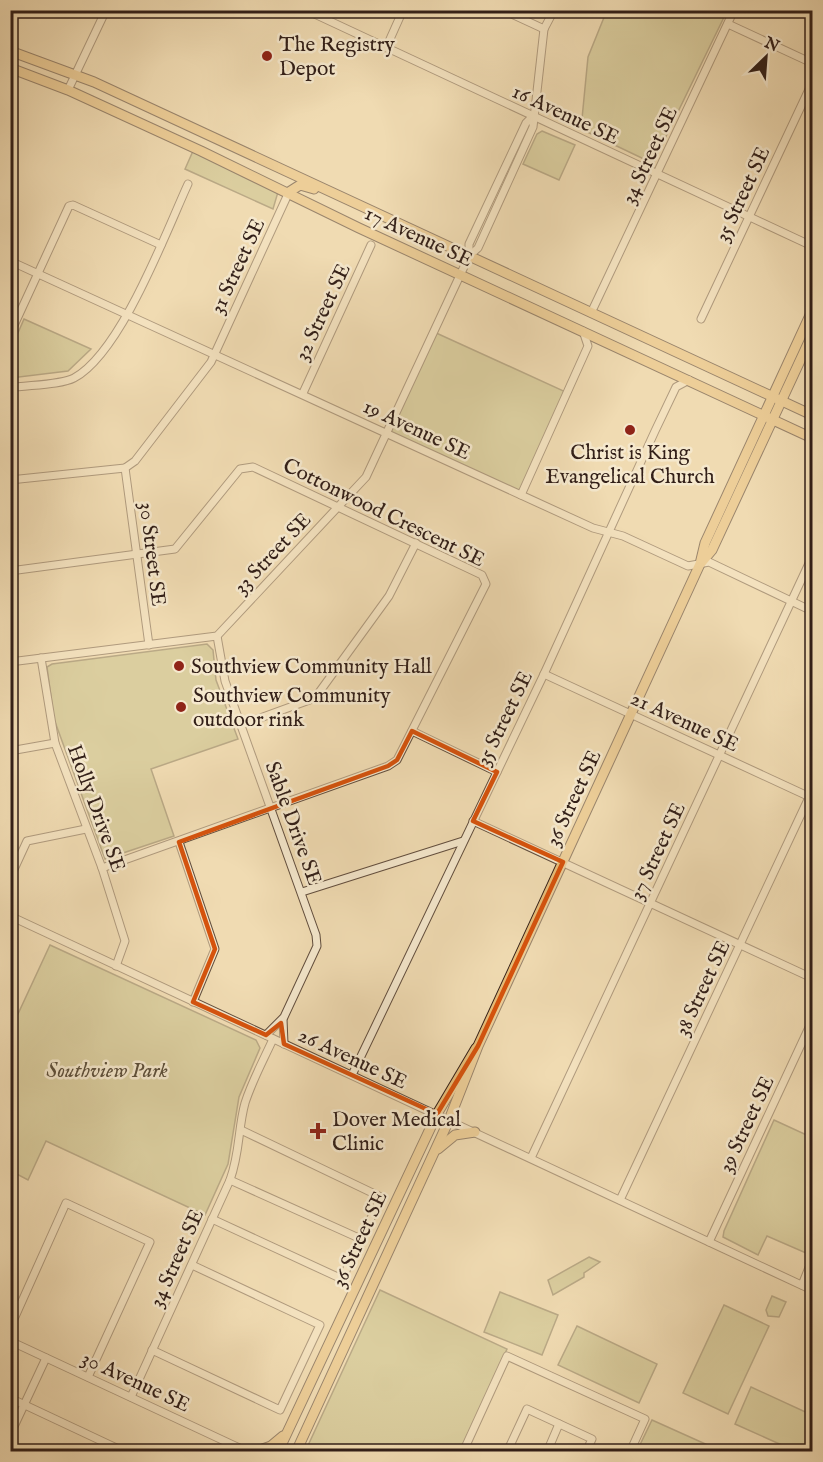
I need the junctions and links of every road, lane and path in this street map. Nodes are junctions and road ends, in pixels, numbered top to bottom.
1 (106, 10) edge
2 (403, 10) edge
3 (502, 10) edge
4 (554, 10) edge
5 (734, 10) edge
6 (310, 11) edge
7 (728, 24) junction
8 (544, 29) junction
9 (386, 48) junction
10 (10, 51) edge
11 (813, 63) edge
12 (10, 68) edge
13 (76, 74) junction
14 (813, 83) edge
15 (68, 90) junction
16 (533, 116) junction
17 (658, 174) junction
18 (188, 184) dead end
19 (289, 192) junction
20 (351, 201) junction
21 (750, 217) junction
22 (160, 245) junction
23 (371, 245) dead end
24 (813, 246) edge
25 (469, 256) junction
26 (10, 261) edge
27 (37, 273) junction
28 (461, 275) junction
29 (813, 310) edge
30 (591, 313) junction
31 (129, 315) junction
32 (701, 319) dead end
33 (582, 332) junction
34 (10, 334) edge
35 (813, 335) edge
36 (215, 354) junction
37 (689, 381) junction
38 (10, 388) edge
39 (303, 393) junction
40 (772, 397) junction
41 (782, 401) junction
42 (763, 415) junction
43 (813, 415) edge
44 (773, 420) junction
45 (388, 434) junction
46 (813, 438) edge
47 (125, 468) junction
48 (10, 480) edge
49 (521, 495) junction
50 (339, 506) junction
51 (609, 532) junction
52 (416, 543) junction
53 (136, 555) junction
54 (813, 557) edge
55 (700, 564) junction
56 (10, 571) edge
57 (792, 602) junction
58 (813, 611) edge
59 (217, 636) junction
60 (149, 645) junction
61 (41, 658) junction
62 (10, 662) edge
63 (544, 674) junction
64 (631, 714) junction
65 (241, 725) junction
66 (412, 731) junction
67 (55, 743) junction
68 (10, 751) edge
69 (720, 755) junction
70 (497, 772) junction
71 (812, 795) edge
72 (271, 809) junction
73 (473, 820) junction
74 (86, 829) junction
75 (463, 841) junction
76 (179, 842) junction
77 (563, 862) junction
78 (102, 868) junction
79 (10, 878) edge
80 (302, 892) junction
81 (651, 903) junction
82 (10, 916) edge
83 (740, 945) junction
84 (116, 966) junction
85 (813, 978) edge
86 (193, 1002) junction
87 (284, 1017) junction
88 (813, 1021) edge
89 (266, 1035) junction
90 (273, 1039) junction
91 (284, 1044) junction
92 (478, 1046) junction
93 (352, 1075) junction
94 (437, 1114) junction
95 (449, 1120) junction
96 (241, 1130) junction
97 (475, 1132) junction
98 (434, 1153) junction
99 (531, 1158) junction
100 (230, 1180) junction
101 (621, 1200) junction
102 (212, 1219) junction
103 (361, 1239) junction
104 (709, 1242) junction
105 (813, 1260) edge
106 (192, 1265) junction
107 (802, 1285) junction
108 (813, 1290) edge
109 (10, 1328) edge
110 (10, 1341) edge
111 (152, 1350) junction
112 (46, 1358) junction
113 (88, 1377) junction
114 (131, 1397) junction
115 (10, 1398) edge
116 (24, 1405) junction
117 (560, 1424) junction
118 (287, 1433) junction
119 (10, 1435) edge
120 (125, 1452) edge
121 (248, 1452) edge
122 (254, 1452) edge
123 (278, 1452) edge
124 (296, 1452) edge
125 (463, 1452) edge
126 (507, 1452) edge
127 (547, 1452) edge
128 (586, 1452) edge
129 (630, 1452) edge

1 - 13 street
2 - 9 street
3 - 8 street
4 - 8 street
5 - 7 street, 34 Street SE
6 - 9 street, 16 Avenue SE
7 - 11 street
7 - 17 street, 34 Street SE
8 - 16 street, 33 Street SE
9 - 16 street, 16 Avenue SE
10 - 13 main road, 17 Avenue SE
12 - 15 main road, 17 Avenue SE
13 - 15 street
13 - 20 main road, 17 Avenue SE
14 - 21 street, 35 Street SE
15 - 19 main road, 17 Avenue SE
16 - 17 street, 16 Avenue SE
16 - 25 street, 33 Street SE
17 - 21 street, 16 Avenue SE
17 - 30 street, 34 Street SE
18 - 22 street
19 - 20 main road
19 - 28 main road, 17 Avenue SE
19 - 36 street, 31 Street SE
20 - 25 main road, 17 Avenue SE
21 - 24 street, 16 Avenue SE
21 - 32 street, 35 Street SE
22 - 27 street
22 - 31 street
23 - 39 street, 32 Street SE
25 - 28 street, 33 Street SE
25 - 30 main road, 17 Avenue SE
26 - 27 street, 19 Avenue SE
27 - 31 street, 19 Avenue SE
27 - 34 street
28 - 33 main road, 17 Avenue SE
28 - 45 street, 33 Street SE
29 - 40 main road, 36 Street SE
30 - 40 main road, 17 Avenue SE
31 - 36 street, 19 Avenue SE
31 - 38 street
33 - 37 main road, 17 Avenue SE
33 - 49 street
35 - 41 main road, 36 Street SE
36 - 39 street, 19 Avenue SE
36 - 47 street, 31 Street SE
37 - 42 main road, 17 Avenue SE
37 - 51 street, 35 Street SE
39 - 45 street, 19 Avenue SE
40 - 41 main road, 17 Avenue SE
40 - 42 main road, 36 Street SE
41 - 43 main road, 17 Avenue SE
41 - 44 main road, 36 Street SE
42 - 44 main road, 17 Avenue SE
42 - 55 main road, 36 Street SE
44 - 46 main road, 17 Avenue SE
44 - 55 main road, 36 Street SE
45 - 49 street, 19 Avenue SE
45 - 50 street, 33 Street SE
47 - 48 street
47 - 53 street, 30 Street SE
49 - 51 street, 19 Avenue SE
50 - 52 street, Cottonwood Crescent SE
50 - 53 street, Cottonwood Crescent SE
50 - 59 street, 33 Street SE
51 - 55 street, 19 Avenue SE
51 - 63 street, 35 Street SE
52 - 65 street
52 - 66 street, Cottonwood Crescent SE
53 - 56 street, Cottonwood Crescent SE
53 - 60 street, 30 Street SE
54 - 57 street, 37 Street SE
55 - 57 street, 19 Avenue SE
55 - 64 main road, 36 Street SE
57 - 58 street, 19 Avenue SE
57 - 69 street, 37 Street SE
59 - 60 street
59 - 65 street, Sable Drive SE
60 - 61 street
61 - 62 street
61 - 67 street, Holly Drive SE
63 - 64 street, 21 Avenue SE
63 - 70 street, 35 Street SE
64 - 69 street, 21 Avenue SE
64 - 77 main road, 36 Street SE
65 - 72 street, Sable Drive SE
66 - 70 street
66 - 72 street, Cottonwood Crescent SE
67 - 68 street
67 - 74 street, Holly Drive SE
69 - 71 street, 21 Avenue SE
69 - 81 street, 37 Street SE
70 - 73 street, 35 Street SE
71 - 83 street, 38 Street SE
72 - 76 street, Cottonwood Crescent SE
72 - 80 street, Sable Drive SE
73 - 75 street, 35 Street SE
73 - 77 street
74 - 78 street, Holly Drive SE
74 - 79 street
75 - 80 street
75 - 93 street, 35 Street SE
76 - 78 street, Cottonwood Crescent SE
76 - 86 street
77 - 81 street
77 - 92 main road, 36 Street SE
78 - 84 street, Holly Drive SE
80 - 87 street, Sable Drive SE
81 - 83 street
81 - 99 street, 37 Street SE
82 - 84 street, 26 Avenue SE
83 - 85 street
83 - 101 street, 38 Street SE
84 - 86 street, 26 Avenue SE
86 - 89 street, 26 Avenue SE
87 - 89 street, Sable Drive SE
87 - 91 street, Sable Drive SE
88 - 104 street, 39 Street SE
89 - 90 street, 26 Avenue SE
90 - 91 street, 26 Avenue SE
90 - 96 street
91 - 93 street, 26 Avenue SE
92 - 94 main road, 36 Street SE
92 - 95 main road, 36 Street SE
93 - 94 street, 26 Avenue SE
94 - 95 street, 26 Avenue SE
94 - 118 main road, 36 Street SE
95 - 97 street, 26 Avenue SE
95 - 98 main road, 36 Street SE
96 - 100 street, 34 Street SE
96 - 103 street
97 - 98 main road
97 - 99 street, 26 Avenue SE
98 - 124 main road, 36 Street SE
99 - 101 street, 26 Avenue SE
100 - 102 street, 34 Street SE
100 - 103 street
101 - 104 street, 26 Avenue SE
102 - 103 street
102 - 106 street, 34 Street SE
104 - 107 street, 26 Avenue SE
105 - 107 street
106 - 111 street, 34 Street SE
106 - 111 street
107 - 108 street, 26 Avenue SE
109 - 113 street
110 - 112 street, 30 Avenue SE
111 - 114 street, 34 Street SE
112 - 113 street, 30 Avenue SE
112 - 116 street
113 - 114 street, 30 Avenue SE
114 - 121 street, 30 Avenue SE
115 - 116 street
116 - 119 street
116 - 120 street
117 - 126 street
117 - 127 street
117 - 128 street
118 - 122 main road
118 - 123 main road, 36 Street SE
125 - 129 street

